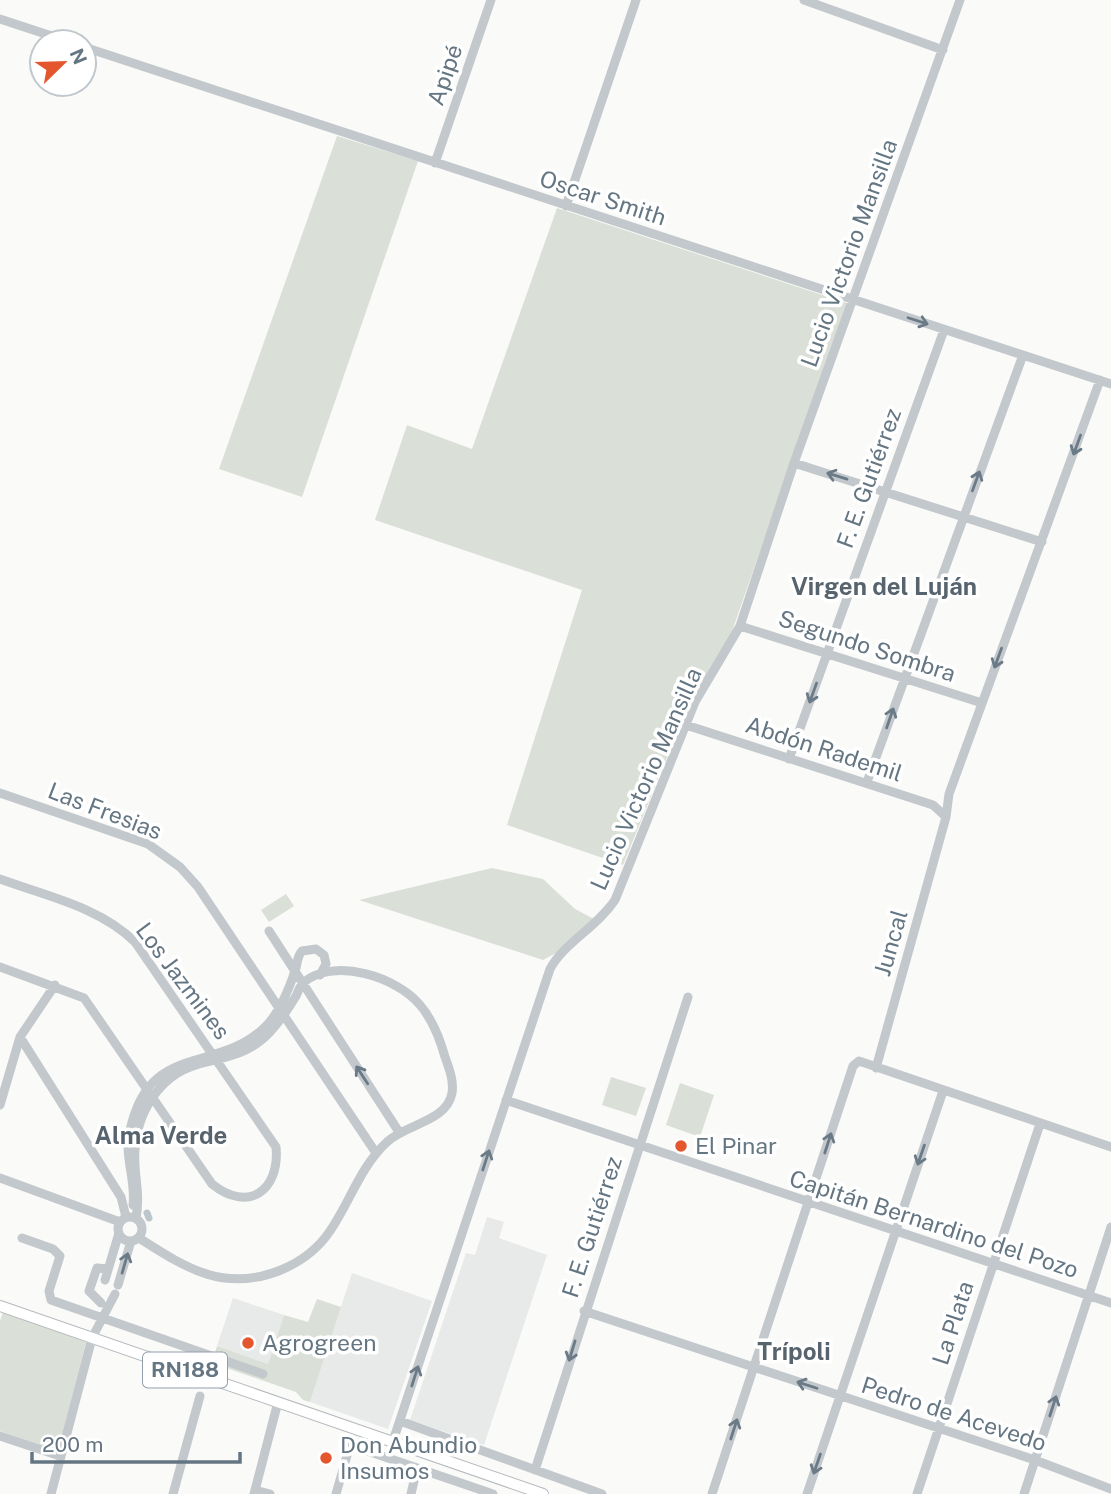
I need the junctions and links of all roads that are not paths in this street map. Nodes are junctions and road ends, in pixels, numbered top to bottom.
1 (491, 0) edge
2 (635, 0) edge
3 (804, 0) edge
4 (960, 0) edge
5 (0, 19) edge
6 (28, 28) edge
7 (943, 50) junction
8 (98, 52) edge
9 (435, 163) junction
10 (566, 206) junction
11 (853, 300) junction
12 (944, 330) junction
13 (1023, 355) junction
14 (1100, 380) junction
15 (1111, 384) edge
16 (794, 463) junction
17 (884, 491) junction
18 (963, 517) junction
19 (1042, 542) junction
20 (740, 625) junction
21 (827, 654) junction
22 (904, 678) junction
23 (982, 703) junction
24 (686, 725) junction
25 (789, 759) junction
26 (867, 782) junction
27 (0, 793) edge
28 (946, 817) junction
29 (0, 879) edge
30 (269, 930) dead end
31 (0, 967) edge
32 (296, 968) junction
33 (317, 977) junction
34 (303, 983) junction
35 (55, 985) junction
36 (688, 997) dead end
37 (281, 1010) junction
38 (20, 1037) junction
39 (215, 1057) junction
40 (876, 1068) junction
41 (943, 1091) junction
42 (149, 1095) junction
43 (506, 1100) junction
44 (0, 1105) edge
45 (1040, 1124) junction
46 (399, 1132) junction
47 (639, 1147) junction
48 (1111, 1147) edge
49 (376, 1153) junction
50 (0, 1178) edge
51 (809, 1203) junction
52 (128, 1219) junction
53 (1111, 1227) edge
54 (895, 1231) junction
55 (119, 1233) junction
56 (22, 1238) dead end
57 (135, 1239) junction
58 (993, 1264) junction
59 (108, 1269) junction
60 (1088, 1296) junction
61 (101, 1303) junction
62 (1111, 1303) edge
63 (0, 1306) edge
64 (584, 1311) junction
65 (103, 1318) junction
66 (92, 1338) junction
67 (226, 1349) dead end
68 (223, 1360) junction
69 (261, 1362) dead end
70 (754, 1368) junction
71 (200, 1396) dead end
72 (840, 1396) junction
73 (278, 1402) junction
74 (400, 1421) junction
75 (940, 1429) junction
76 (0, 1436) edge
77 (393, 1441) junction
78 (60, 1456) junction
79 (1035, 1460) junction
80 (416, 1468) junction
81 (535, 1470) junction
82 (1111, 1489) edge
83 (254, 1492) edge
84 (51, 1494) edge
85 (173, 1494) edge
86 (270, 1494) edge
87 (336, 1494) edge
88 (411, 1494) edge
89 (493, 1494) edge
90 (543, 1494) edge
91 (602, 1494) edge
92 (712, 1494) edge
93 (807, 1494) edge
94 (917, 1494) edge
95 (1024, 1494) edge

1 - 9 street, Apipé
2 - 10 street
3 - 7 street
4 - 7 street, Lucio Victorio Mansilla
5 - 6 street
7 - 11 street, Lucio Victorio Mansilla
8 - 9 street, Oscar Smith
9 - 10 street, Oscar Smith
10 - 11 street, Oscar Smith
11 -> 12 street, Oscar Smith
11 - 16 street, Lucio Victorio Mansilla
12 - 13 street, Oscar Smith
12 - 17 street, F. E. Gutiérrez
13 - 14 street, Oscar Smith
18 -> 13 street
14 - 15 street, Oscar Smith
14 -> 19 street, Juncal
17 -> 16 street
16 - 20 street, Lucio Victorio Mansilla
17 - 18 street
17 - 21 street, F. E. Gutiérrez
18 - 19 street
18 - 22 street
19 -> 23 street, Juncal
20 - 21 street, Segundo Sombra
20 - 24 street, Lucio Victorio Mansilla
21 - 22 street, Segundo Sombra
21 -> 25 street, F. E. Gutiérrez
22 - 23 street, Segundo Sombra
26 -> 22 street
23 - 28 street, Juncal
24 - 25 street, Abdón Rademil
24 - 43 street, Lucio Victorio Mansilla
25 - 26 street, Abdón Rademil
26 - 28 street, Abdón Rademil
27 - 37 street, Las Fresias
28 - 40 street, Juncal
29 - 39 street, Los Jazmines
30 - 32 street
31 - 35 street
32 - 33 street
32 - 33 street
32 - 34 street
32 - 37 street
33 - 34 street
33 - 46 street
34 - 37 street
46 -> 34 street
35 - 38 street
35 - 42 street
36 - 47 street, F. E. Gutiérrez
37 - 39 street
37 - 49 street, Las Fresias
38 - 44 street
38 - 52 street
39 - 42 street
39 - 42 street, Los Jazmines
40 - 41 street
51 -> 40 street
41 - 45 street
41 -> 54 street
42 - 52 street
43 - 47 street, Capitán Bernardino del Pozo
74 -> 43 street, Lucio Victorio Mansilla
45 - 48 street
45 - 58 street, La Plata
46 - 49 street
47 - 51 street, Capitán Bernardino del Pozo
47 - 64 street, F. E. Gutiérrez
49 - 57 street
50 - 52 street
51 - 54 street, Capitán Bernardino del Pozo
51 - 70 street
52 - 55 street
52 - 57 street
53 - 60 street
54 - 58 street, Capitán Bernardino del Pozo
54 - 72 street
55 - 57 street
55 - 59 street
56 - 65 street
65 -> 57 street
58 - 60 street, Capitán Bernardino del Pozo
58 - 75 street, La Plata
59 - 61 street
59 - 61 street
60 - 62 street, Capitán Bernardino del Pozo
79 -> 60 street
61 - 65 street
63 - 66 main road, RN188
64 - 70 street, Pedro de Acevedo
64 -> 81 street, F. E. Gutiérrez
65 - 66 street
65 - 68 street
66 - 73 main road, RN188
66 - 78 street
67 - 68 street
68 - 69 street
72 -> 70 street, Pedro de Acevedo
92 -> 70 street
71 - 85 street
72 - 75 street, Pedro de Acevedo
72 -> 93 street
73 - 77 main road, RN188
73 - 83 street
74 - 77 street, Lucio Victorio Mansilla
74 - 81 street
75 - 79 street, Pedro de Acevedo
75 - 94 street, La Plata
76 - 78 street
77 - 90 main road, RN188
78 - 84 street
79 - 82 street, Pedro de Acevedo
79 - 95 street
80 - 87 street
80 - 88 street
80 - 89 street
81 - 91 street
83 - 86 street

